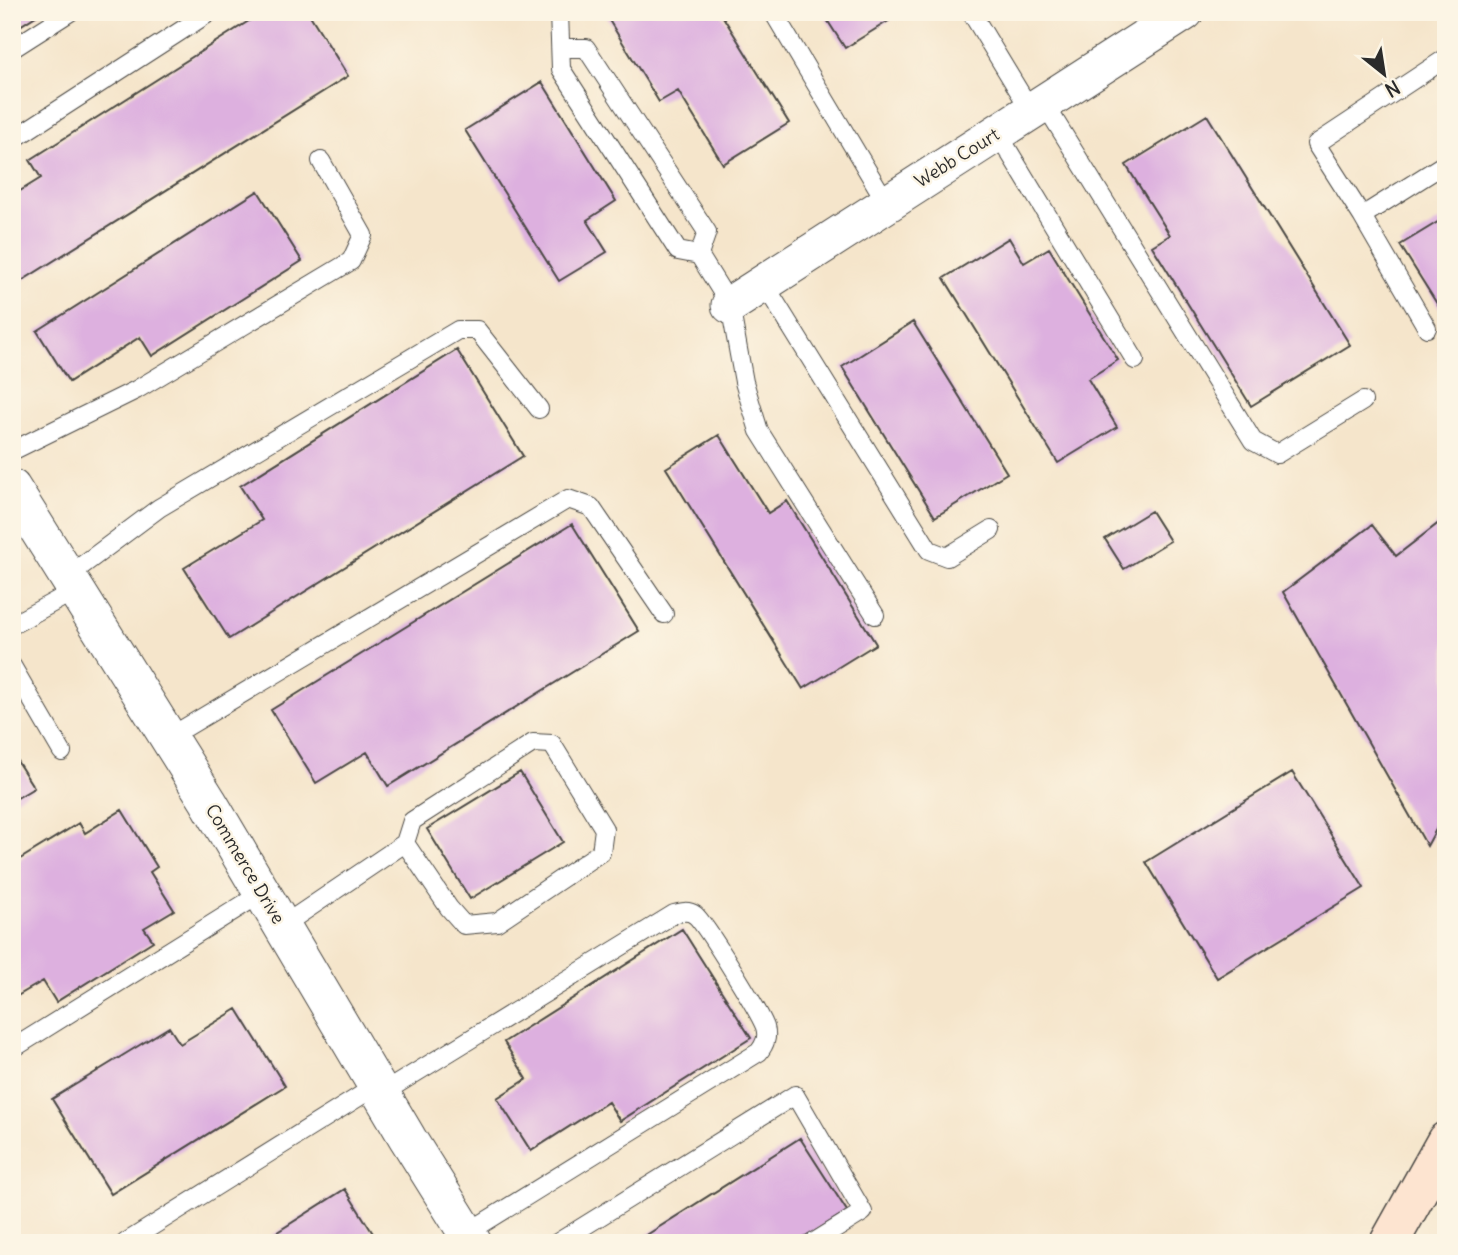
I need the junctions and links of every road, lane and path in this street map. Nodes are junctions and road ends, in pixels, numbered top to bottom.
1 (70, 12) edge
2 (210, 12) edge
3 (559, 12) edge
4 (773, 12) edge
5 (971, 12) edge
6 (1185, 12) edge
7 (562, 48) junction
8 (12, 49) edge
9 (1446, 58) edge
10 (1037, 107) junction
11 (998, 132) junction
12 (12, 141) edge
13 (321, 161) dead end
14 (1446, 163) edge
15 (886, 202) junction
16 (1362, 216) junction
17 (699, 255) junction
18 (763, 282) junction
19 (730, 304) junction
20 (1427, 328) dead end
21 (1135, 360) dead end
22 (1363, 401) dead end
23 (539, 409) dead end
24 (12, 451) edge
25 (17, 508) edge
26 (991, 530) dead end
27 (72, 583) junction
28 (664, 614) dead end
29 (875, 615) dead end
30 (12, 625) edge
31 (12, 666) edge
32 (168, 738) junction
33 (62, 752) dead end
34 (405, 843) junction
35 (262, 893) junction
36 (282, 926) junction
37 (12, 1049) edge
38 (379, 1090) junction
39 (1446, 1141) edge
40 (470, 1238) edge
41 (125, 1243) edge
42 (557, 1243) edge
43 (813, 1243) edge
44 (1389, 1243) edge

1 - 8 lane
2 - 12 lane
3 - 7 lane
4 - 15 lane
5 - 10 lane
6 - 10 street, Webb Court
7 - 17 lane
7 - 17 lane
9 - 16 lane
10 - 11 street, Webb Court
10 - 22 lane
11 - 15 street, Webb Court
11 - 21 lane
13 - 24 lane
14 - 16 lane
15 - 18 street, Webb Court
16 - 20 lane
17 - 19 lane
18 - 19 street, Webb Court
18 - 26 lane
19 - 29 lane
23 - 27 lane
25 - 27 street, Commerce Drive
27 - 30 lane
27 - 32 street, Commerce Drive
28 - 32 lane
31 - 33 lane
32 - 35 street, Commerce Drive
34 - 34 lane
34 - 36 lane
35 - 36 street, Commerce Drive
35 - 37 lane
36 - 38 street, Commerce Drive
38 - 40 street, Commerce Drive
38 - 40 lane
38 - 41 lane
39 - 44 main road
42 - 43 lane

